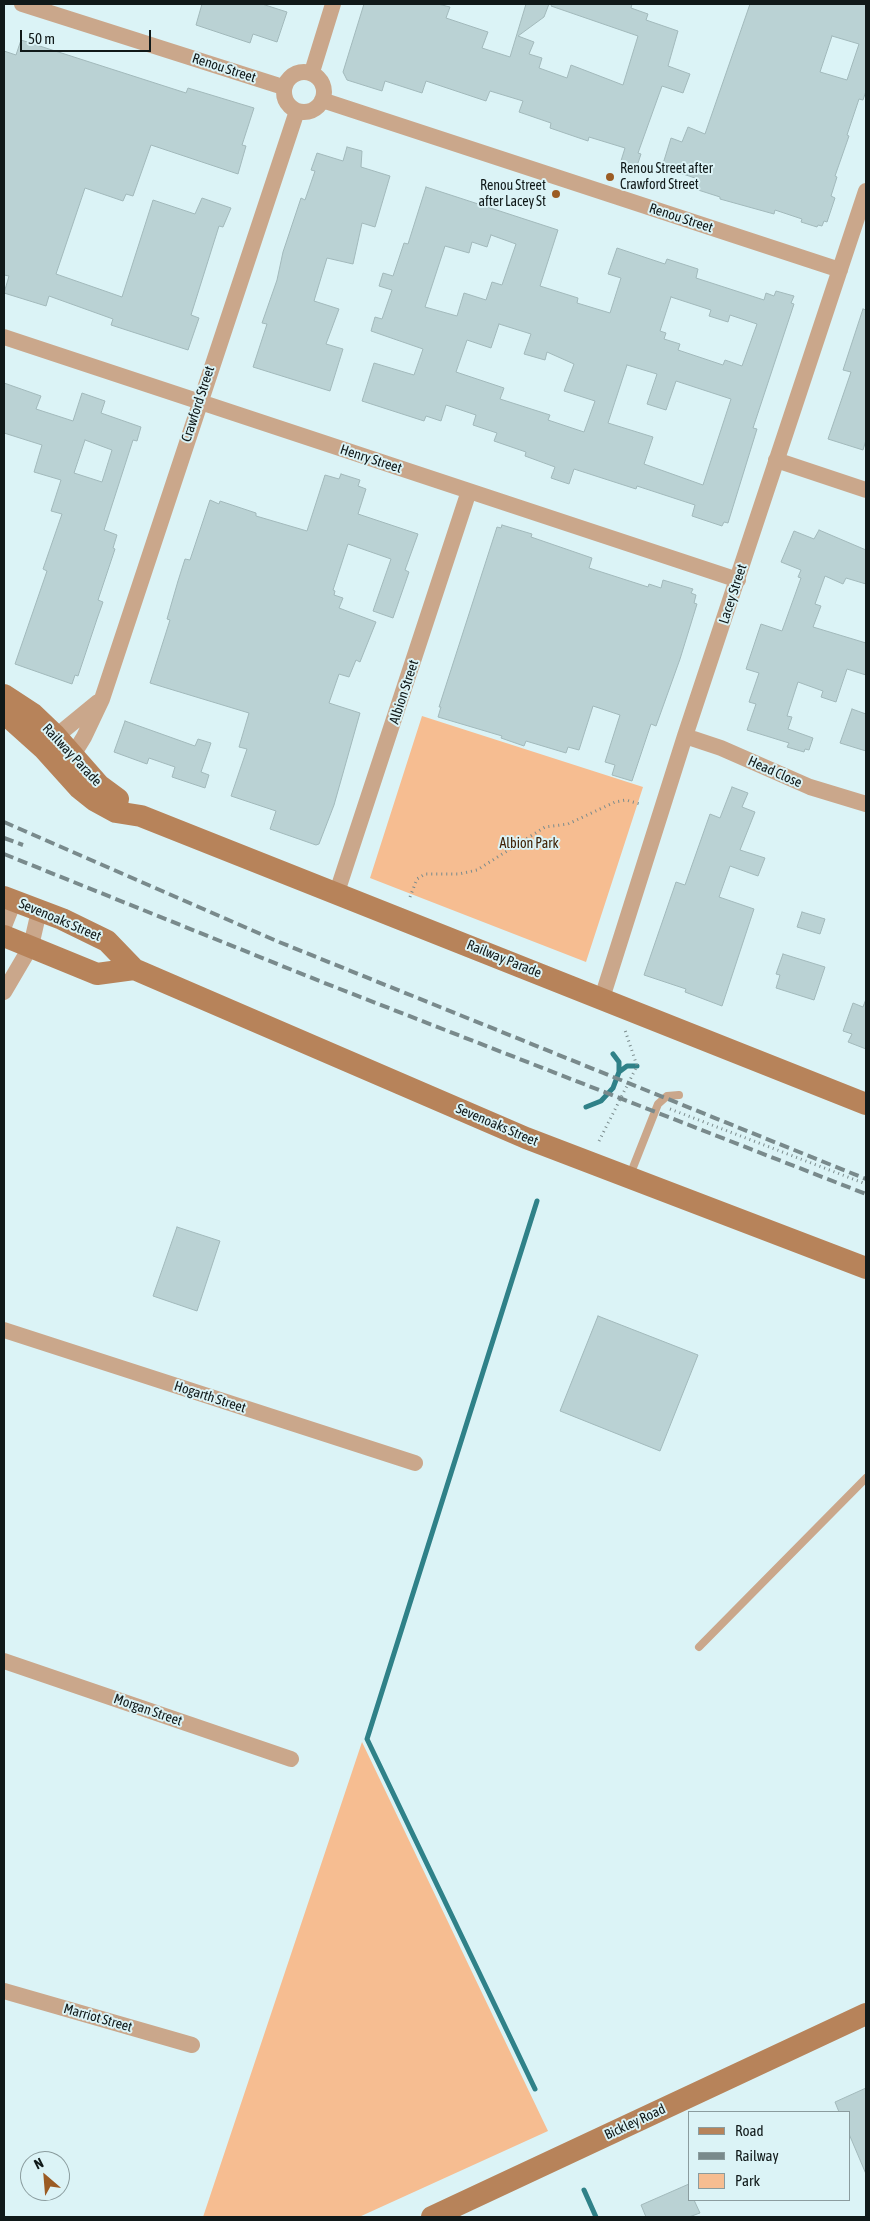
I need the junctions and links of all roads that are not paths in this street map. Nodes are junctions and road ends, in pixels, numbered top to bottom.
1 (22, 4) edge
2 (333, 4) edge
3 (312, 72) junction
4 (283, 87) junction
5 (322, 100) junction
6 (297, 111) junction
7 (866, 192) edge
8 (840, 270) junction
9 (4, 337) edge
10 (198, 402) junction
11 (776, 460) junction
12 (866, 490) edge
13 (468, 491) junction
14 (738, 580) junction
15 (4, 695) edge
16 (102, 698) junction
17 (4, 713) edge
18 (685, 736) junction
19 (49, 742) junction
20 (68, 763) junction
21 (866, 804) edge
22 (337, 892) junction
23 (9, 899) edge
24 (40, 911) junction
25 (4, 926) edge
26 (4, 936) edge
27 (32, 946) junction
28 (134, 969) junction
29 (4, 992) edge
30 (602, 998) junction
31 (679, 1095) dead end
32 (866, 1104) edge
33 (629, 1176) junction
34 (866, 1268) edge
35 (4, 1330) edge
36 (415, 1463) dead end
37 (866, 1478) edge
38 (700, 1648) dead end
39 (4, 1661) edge
40 (291, 1759) dead end
41 (4, 1991) edge
42 (866, 2014) edge
43 (192, 2045) dead end
44 (432, 2217) edge

1 - 4 street, Renou Street
2 - 3 street
3 - 4 street
3 - 5 street
4 - 6 street
5 - 6 street
5 - 8 street, Renou Street
6 - 10 street, Crawford Street
7 - 8 street, Lacey Street
8 - 11 street, Lacey Street
9 - 10 street, Henry Street
10 - 13 street, Henry Street
10 - 16 street, Crawford Street
11 - 12 street
11 - 14 street, Lacey Street
13 - 14 street, Henry Street
13 - 22 street, Albion Street
14 - 18 street, Lacey Street
15 - 19 street, Railway Parade
16 - 19 street
16 - 20 street, Crawford Street
17 - 19 street, Railway Parade
18 - 21 street, Head Close
18 - 30 street, Lacey Street
19 - 20 street, Railway Parade
20 - 22 street, Railway Parade
22 - 30 street, Railway Parade
23 - 24 street, Sevenoaks Street
23 - 25 street
24 - 27 street
24 - 28 street, Sevenoaks Street
26 - 27 street
27 - 28 street
27 - 29 street
28 - 33 street, Sevenoaks Street
30 - 32 street, Railway Parade
31 - 33 lane
33 - 34 street, Sevenoaks Street
35 - 36 street, Hogarth Street
37 - 38 lane
39 - 40 street, Morgan Street
41 - 43 street, Marriot Street
42 - 44 street, Bickley Road

